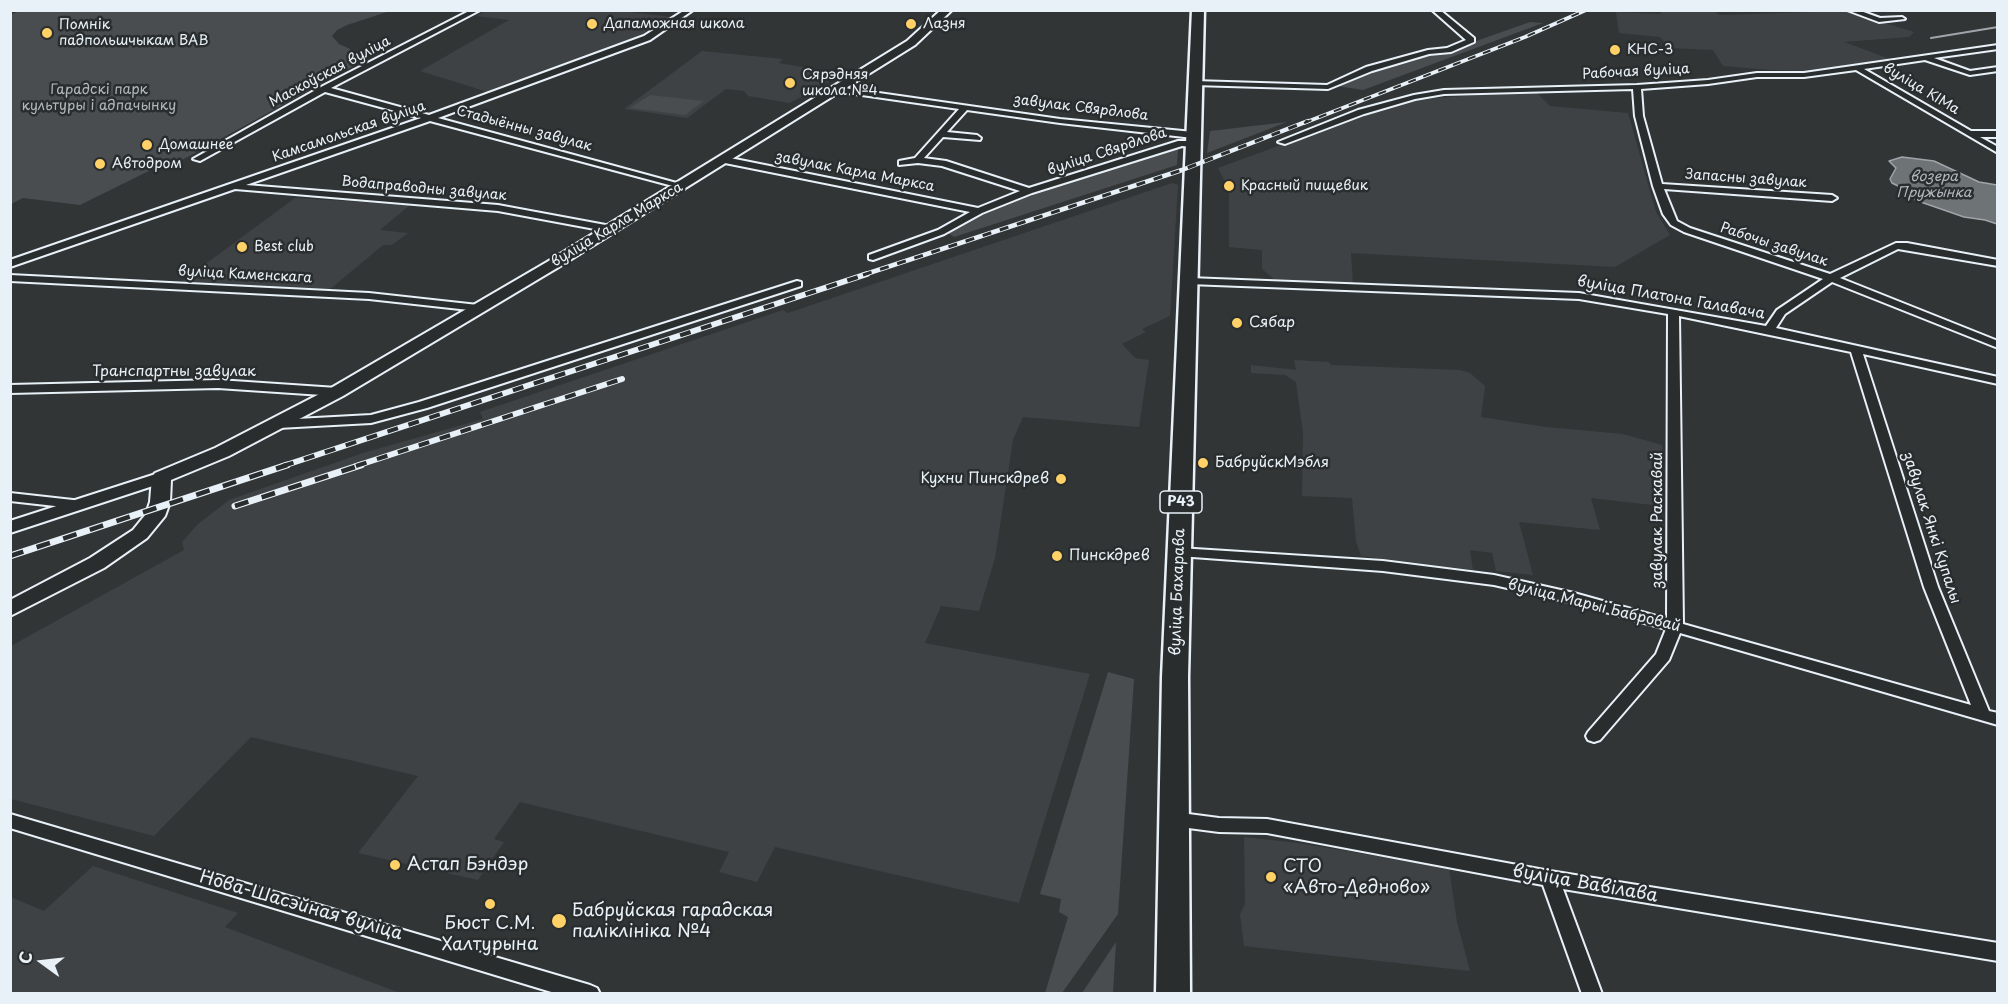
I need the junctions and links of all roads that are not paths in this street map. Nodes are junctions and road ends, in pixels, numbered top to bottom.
1 (477, 10) edge
2 (690, 10) edge
3 (947, 10) edge
4 (1198, 10) edge
5 (1435, 10) edge
6 (1850, 10) edge
7 (1902, 20) dead end
8 (1998, 47) edge
9 (1923, 57) junction
10 (1858, 68) junction
11 (1998, 69) edge
12 (1194, 83) junction
13 (1637, 87) junction
14 (324, 89) junction
15 (837, 89) junction
16 (965, 107) junction
17 (429, 118) junction
18 (940, 134) junction
19 (1969, 134) junction
20 (1998, 134) edge
21 (977, 138) dead end
22 (1193, 139) junction
23 (1282, 142) dead end
24 (1998, 151) edge
25 (197, 159) dead end
26 (725, 160) junction
27 (918, 160) junction
28 (902, 163) dead end
29 (1658, 186) junction
30 (232, 187) junction
31 (681, 187) junction
32 (1029, 191) junction
33 (1832, 198) dead end
34 (979, 211) junction
35 (611, 229) junction
36 (873, 257) dead end
37 (1998, 263) edge
38 (10, 264) edge
39 (10, 278) edge
40 (1831, 278) junction
41 (1190, 281) junction
42 (797, 284) dead end
43 (478, 308) junction
44 (1673, 312) junction
45 (1769, 330) junction
46 (1998, 345) edge
47 (1856, 349) junction
48 (1998, 381) edge
49 (10, 389) edge
50 (337, 392) junction
51 (278, 424) junction
52 (162, 477) junction
53 (10, 497) edge
54 (82, 505) junction
55 (10, 528) edge
56 (1179, 552) junction
57 (10, 609) edge
58 (1675, 626) junction
59 (1990, 717) edge
60 (1594, 736) dead end
61 (1173, 819) junction
62 (10, 821) edge
63 (1550, 879) junction
64 (1998, 952) edge
65 (590, 993) edge
66 (1173, 993) edge
67 (1592, 993) edge

1 - 14 street, Маскоўская вуліца
2 - 17 street, Камсамольская вуліца
3 - 15 main road, вуліца Карла Маркса
4 - 12 main road, вуліца Бахарава / Р43
5 - 12 street
6 - 7 street
8 - 9 street, Рабочая вуліца
9 - 10 street, Рабочая вуліца
9 - 11 street
10 - 13 street, Рабочая вуліца
10 - 19 street, вуліца КІМа
12 - 22 main road, вуліца Бахарава / Р43
13 - 23 street, Рабочая вуліца
13 - 29 street, Рабочы завулак
14 - 17 street, Стадыённы завулак
14 - 25 street, Маскоўская вуліца
15 - 16 street, завулак Свярдлова
15 - 26 main road, вуліца Карла Маркса
16 - 18 street
16 - 22 street, завулак Свярдлова
17 - 30 street, Камсамольская вуліца
17 - 31 street, Стадыённы завулак
18 - 21 street
18 - 27 street
19 - 20 street, вуліца КІМа
19 - 24 street, вуліца КІМа
22 - 32 street, вуліца Свярдлова
22 - 41 main road, вуліца Бахарава / Р43
26 - 31 main road, вуліца Карла Маркса
26 - 34 street, завулак Карла Маркса
27 - 28 street
27 - 32 street
29 - 33 street, Запасны завулак
29 - 40 street, Рабочы завулак
30 - 35 street, Водаправодны завулак
30 - 38 street, Камсамольская вуліца
31 - 35 main road, вуліца Карла Маркса
32 - 34 street, вуліца Свярдлова
34 - 36 street, вуліца Свярдлова
35 - 43 main road, вуліца Карла Маркса
37 - 40 street
39 - 43 street, вуліца Каменскага
40 - 45 street
40 - 46 street, Рабочы завулак
41 - 44 street, вуліца Платона Галавача
41 - 56 main road, вуліца Бахарава / Р43
42 - 51 street, вуліца Карла Маркса
43 - 50 main road, вуліца Карла Маркса
44 - 45 street, вуліца Платона Галавача
44 - 58 street, завулак Раскавай
45 - 47 street, вуліца Платона Галавача
47 - 48 street, вуліца Платона Галавача
47 - 59 street, завулак Янкі Купалы
49 - 50 street, Транспартны завулак
50 - 51 main road, вуліца Карла Маркса
51 - 52 main road, вуліца Карла Маркса
52 - 54 street, вуліца Карла Маркса
52 - 57 main road
53 - 54 street, вуліца Карла Маркса
54 - 55 street
56 - 58 street, вуліца Марыі Бабровай
56 - 61 main road, вуліца Бахарава / Р43
58 - 59 street, вуліца Марыі Бабровай
58 - 60 street, завулак Раскавай
61 - 63 street, вуліца Вавілава
61 - 66 main road, вуліца Бахарава / Р43
62 - 65 street, Нова-Шасэйная вуліца
63 - 64 street, вуліца Вавілава
63 - 67 street

